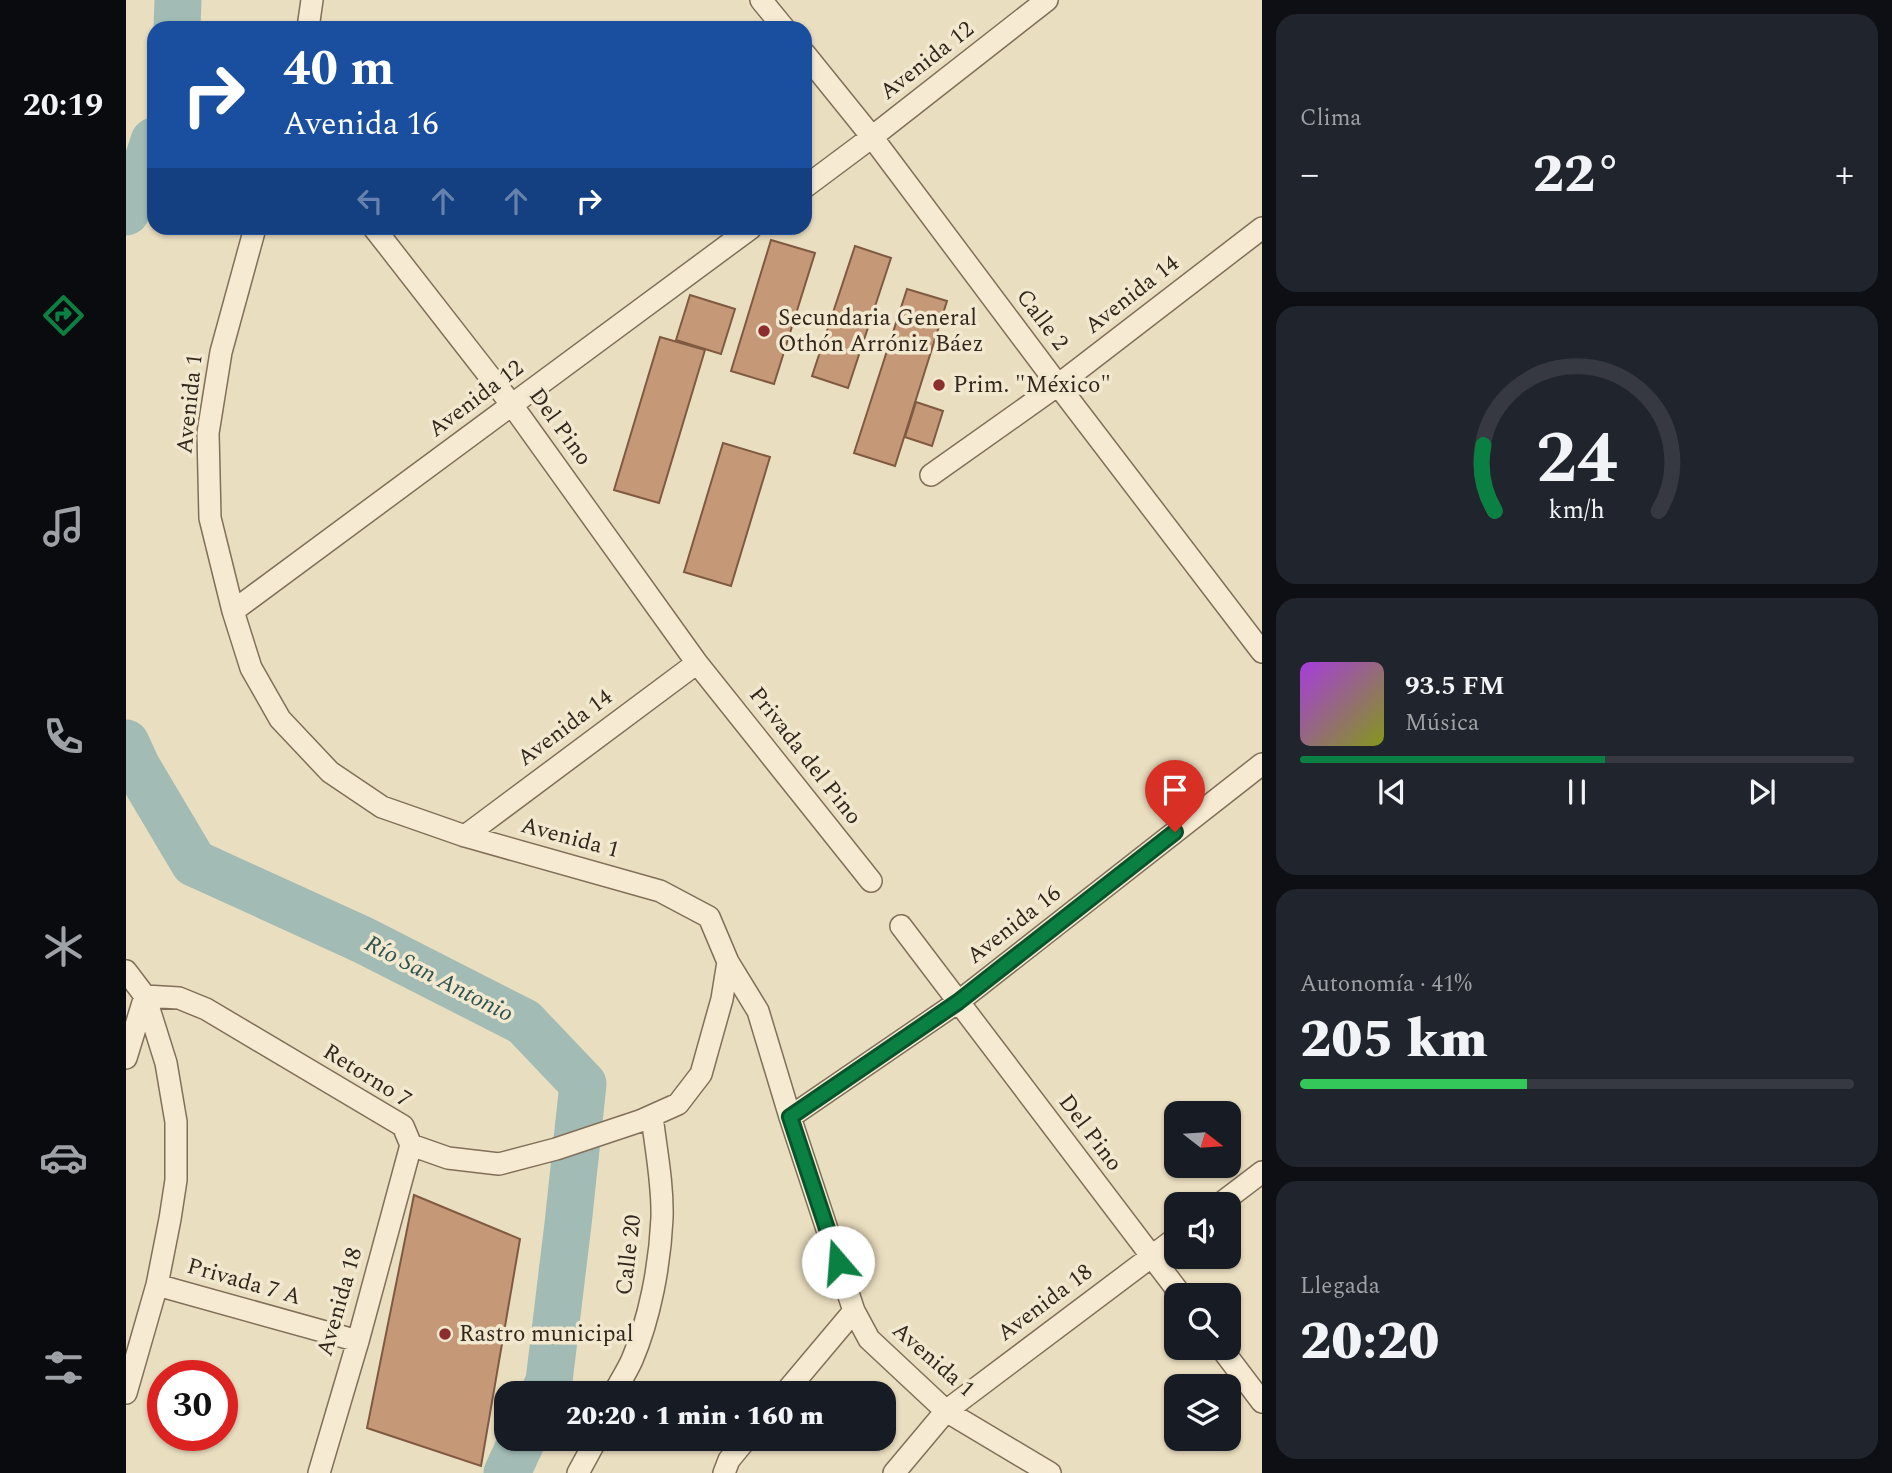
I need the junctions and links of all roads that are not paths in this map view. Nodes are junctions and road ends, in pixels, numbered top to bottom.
1 (312, 0) edge
2 (761, 0) edge
3 (1048, 0) edge
4 (309, 21) edge
5 (778, 21) edge
6 (812, 63) edge
7 (872, 137) junction
8 (812, 182) edge
9 (1262, 228) edge
10 (253, 235) edge
11 (379, 235) edge
12 (742, 235) edge
13 (1058, 385) junction
14 (512, 405) junction
15 (931, 475) dead end
16 (233, 611) junction
17 (1262, 652) edge
18 (697, 663) junction
19 (1262, 764) edge
20 (465, 836) junction
21 (871, 881) dead end
22 (901, 926) dead end
23 (728, 962) junction
24 (126, 971) edge
25 (145, 996) junction
26 (958, 1002) junction
27 (126, 1058) edge
28 (790, 1117) junction
29 (646, 1119) junction
30 (411, 1145) junction
31 (1262, 1172) edge
32 (1236, 1192) edge
33 (1164, 1247) edge
34 (1152, 1256) junction
35 (1172, 1283) edge
36 (156, 1285) junction
37 (854, 1311) junction
38 (358, 1340) junction
39 (1229, 1360) edge
40 (621, 1381) edge
41 (795, 1381) edge
42 (126, 1393) edge
43 (1262, 1402) edge
44 (946, 1411) junction
45 (590, 1451) edge
46 (736, 1451) edge
47 (319, 1473) edge
48 (578, 1473) edge
49 (724, 1473) edge
50 (894, 1473) edge
51 (1050, 1473) edge

1 - 4 street
2 - 5 street
3 - 7 street, Avenida 12
6 - 7 street, Calle 2
7 - 8 street, Avenida 12
7 - 13 street, Calle 2
9 - 13 street, Avenida 14
10 - 16 street, Avenida 1
11 - 14 street, Del Pino
12 - 14 street, Avenida 12
13 - 15 street, Avenida 14
13 - 17 street, Calle 2
14 - 16 street, Avenida 12
14 - 18 street, Del Pino
16 - 20 street, Avenida 1
18 - 20 street, Avenida 14
18 - 21 street, Privada del Pino
19 - 26 street, Avenida 16
20 - 23 street, Avenida 1
22 - 26 street, Del Pino
23 - 28 street, Avenida 1
23 - 29 street, Retorno 7
24 - 25 street
25 - 27 street
25 - 30 street, Retorno 7
25 - 36 street
26 - 28 street, Avenida 16
26 - 34 street, Del Pino
28 - 37 street, Avenida 1
29 - 30 street, Retorno 7
29 - 40 street, Calle 20
30 - 38 street, Avenida 18
31 - 32 street
33 - 34 street, Avenida 18
34 - 35 street, Del Pino
34 - 44 street, Avenida 18
36 - 38 street, Privada 7 A
36 - 42 street
37 - 41 street
37 - 44 street, Avenida 1
38 - 47 street, Avenida 18
39 - 43 street
44 - 50 street, Avenida 18
44 - 51 street, Avenida 1
45 - 48 street
46 - 49 street

